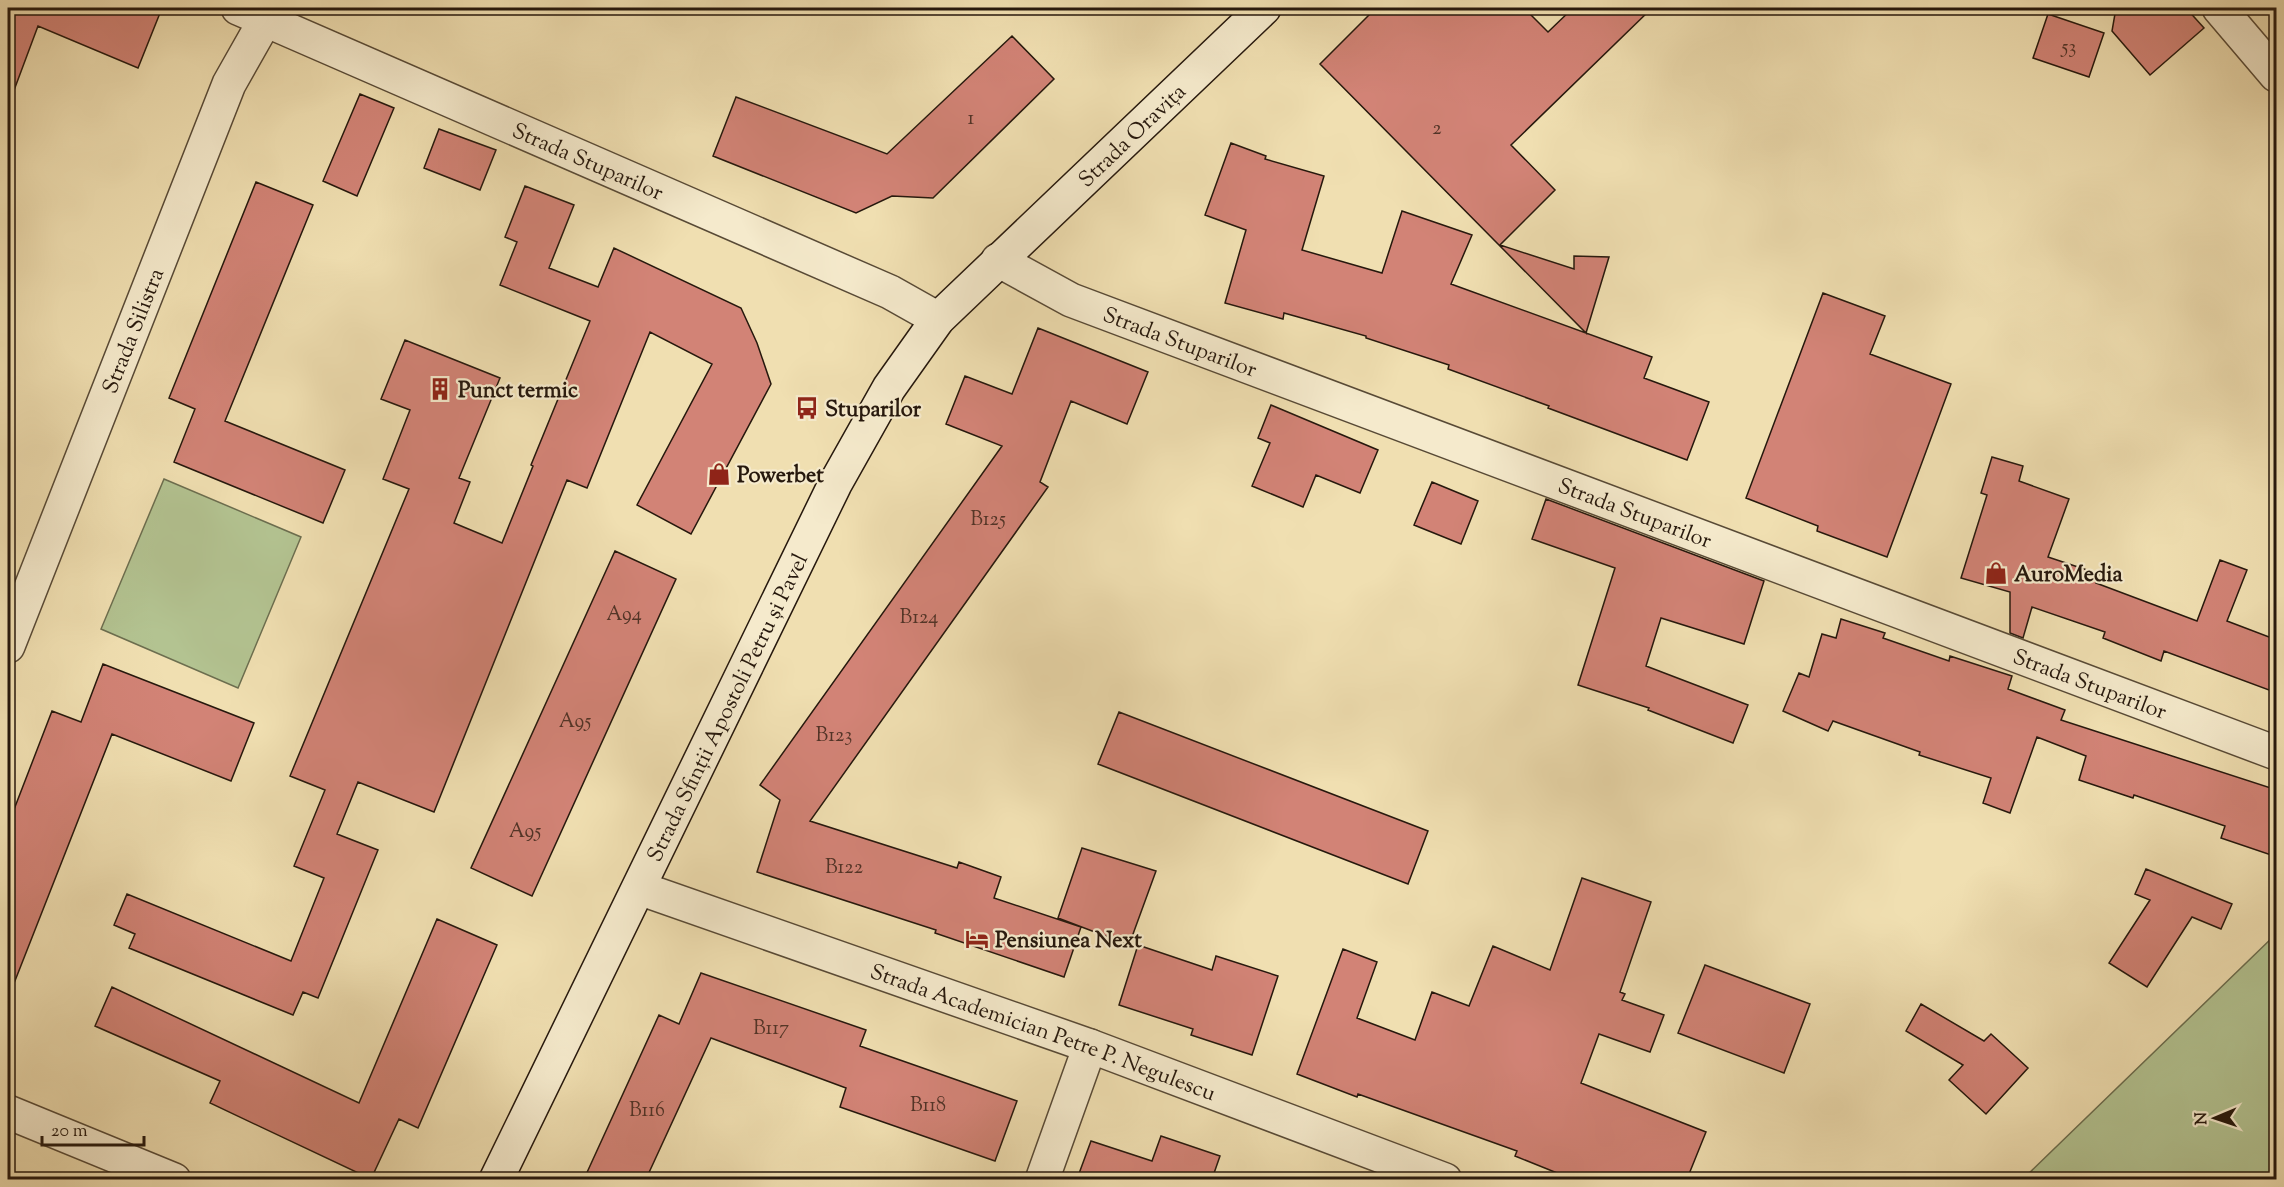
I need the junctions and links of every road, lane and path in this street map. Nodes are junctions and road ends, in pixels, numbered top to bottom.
1 (1264, 8) edge
2 (2219, 8) edge
3 (258, 11) edge
4 (2277, 75) edge
5 (999, 260) junction
6 (938, 319) junction
7 (8, 646) edge
8 (2277, 753) edge
9 (639, 888) junction
10 (1090, 1046) junction
11 (8, 1112) edge
12 (174, 1179) edge
13 (496, 1179) edge
14 (1042, 1179) edge
15 (1445, 1179) edge

1 - 5 street, Strada Oravița
2 - 4 street
3 - 6 street, Strada Stuparilor
3 - 7 street, Strada Silistra
5 - 6 street, Strada Sfinții Apostoli Petru și Pavel
5 - 8 street, Strada Stuparilor
6 - 9 street, Strada Sfinții Apostoli Petru și Pavel
9 - 10 street, Strada Academician Petre P. Negulescu
9 - 13 street, Strada Sfinții Apostoli Petru și Pavel
10 - 14 street
10 - 15 street, Strada Academician Petre P. Negulescu
11 - 12 street

